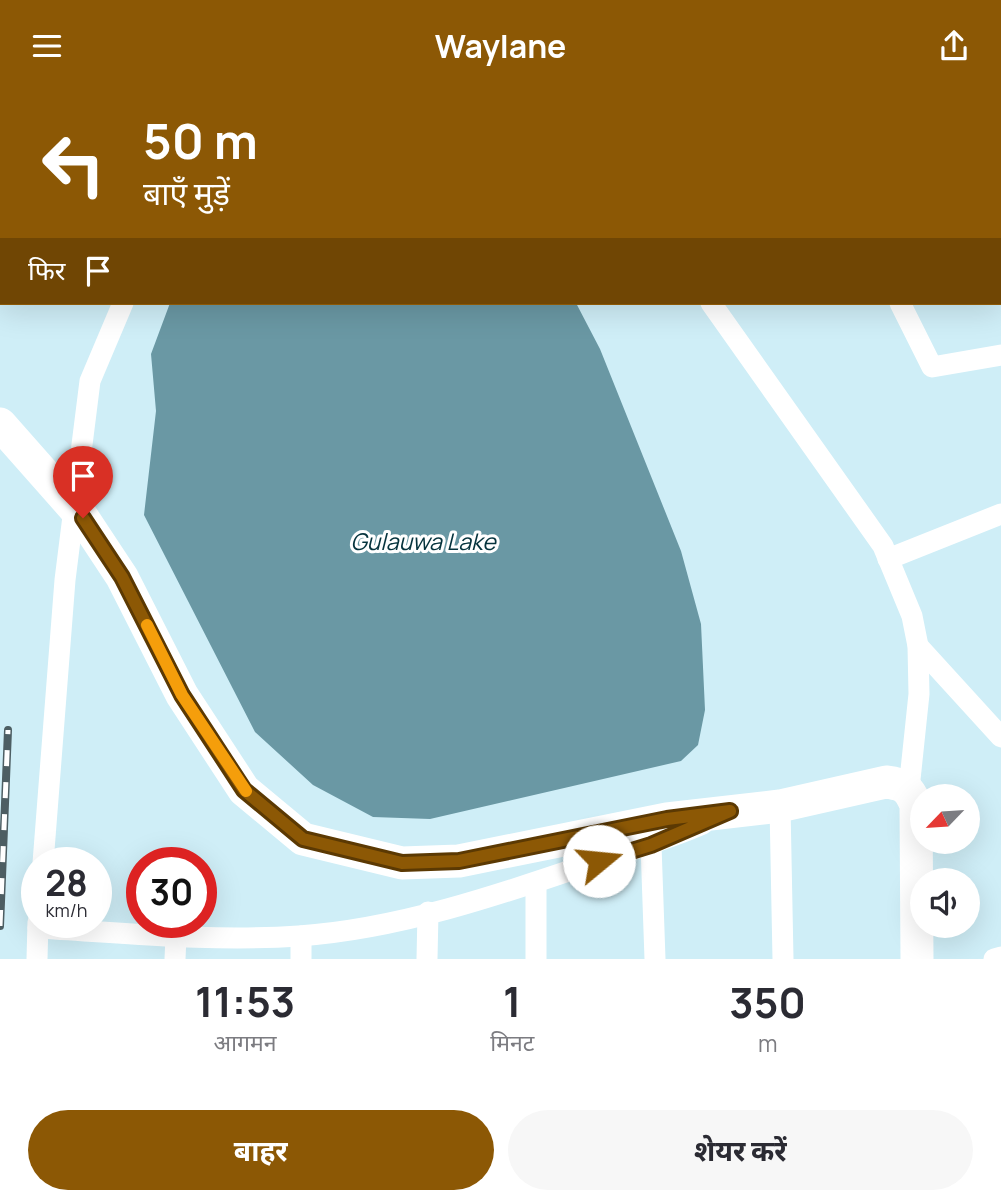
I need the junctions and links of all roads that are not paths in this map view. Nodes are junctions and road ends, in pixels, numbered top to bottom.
1 (122, 305) edge
2 (712, 305) edge
3 (901, 305) edge
4 (1001, 355) edge
5 (0, 424) edge
6 (1001, 515) edge
7 (888, 559) junction
8 (918, 646) junction
9 (1001, 737) edge
10 (909, 789) junction
11 (779, 806) junction
12 (730, 811) junction
13 (651, 845) junction
14 (44, 847) edge
15 (536, 883) junction
16 (428, 912) junction
17 (301, 936) junction
18 (38, 938) edge
19 (176, 938) edge
20 (212, 938) edge
21 (1001, 957) edge
22 (37, 959) edge
23 (176, 959) edge
24 (301, 959) edge
25 (427, 959) edge
26 (536, 959) edge
27 (655, 959) edge
28 (783, 959) edge
29 (917, 959) edge
30 (994, 959) edge

1 - 14 street
2 - 7 street
3 - 4 street
5 - 12 main road
6 - 7 street
7 - 8 street
8 - 9 street
8 - 10 street
10 - 11 main road
10 - 29 main road
11 - 12 main road
11 - 28 street
12 - 13 street
13 - 15 street
13 - 27 street
15 - 16 street
15 - 26 street
16 - 17 street
16 - 25 street
17 - 20 street
17 - 24 street
18 - 22 street
19 - 23 street
21 - 30 street

